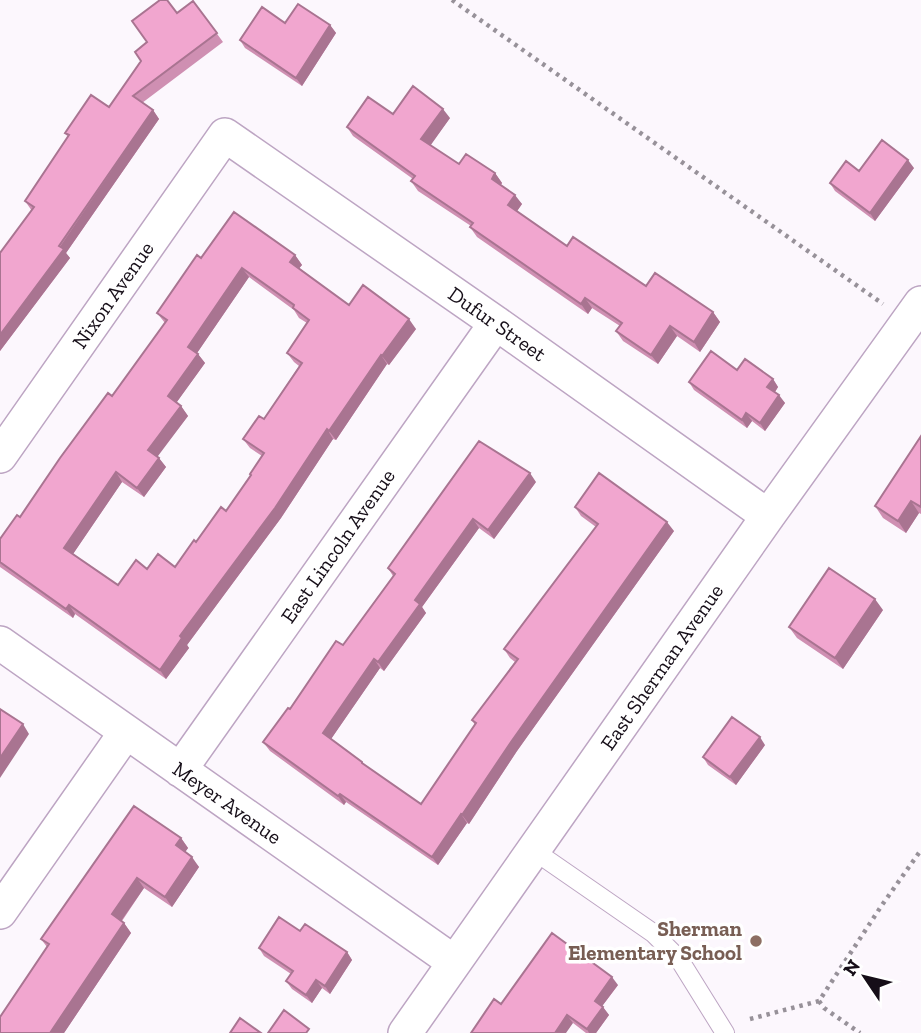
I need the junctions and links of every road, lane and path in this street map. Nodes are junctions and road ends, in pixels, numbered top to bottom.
1 (452, 0) edge
2 (225, 135) joint
3 (915, 312) edge
4 (496, 323) junction
5 (0, 456) edge
6 (768, 516) junction
7 (0, 643) edge
8 (126, 732) junction
9 (180, 769) junction
10 (534, 850) junction
11 (921, 850) edge
12 (0, 912) edge
13 (454, 962) junction
14 (820, 1001) junction
15 (750, 1019) dead end
16 (405, 1033) edge
17 (725, 1033) edge
18 (860, 1033) edge

1 - 3 path
2 - 4 street, Dufur Street
2 - 5 street, Nixon Avenue
3 - 6 street, East Sherman Avenue
4 - 6 street, Dufur Street
4 - 9 street, East Lincoln Avenue
6 - 10 street, East Sherman Avenue
7 - 8 street, Meyer Avenue
8 - 9 street, Meyer Avenue
8 - 12 street
9 - 13 street, Meyer Avenue
10 - 13 street, East Sherman Avenue
10 - 17 lane
11 - 14 path
13 - 16 street, East Sherman Avenue
14 - 15 path
14 - 18 path

